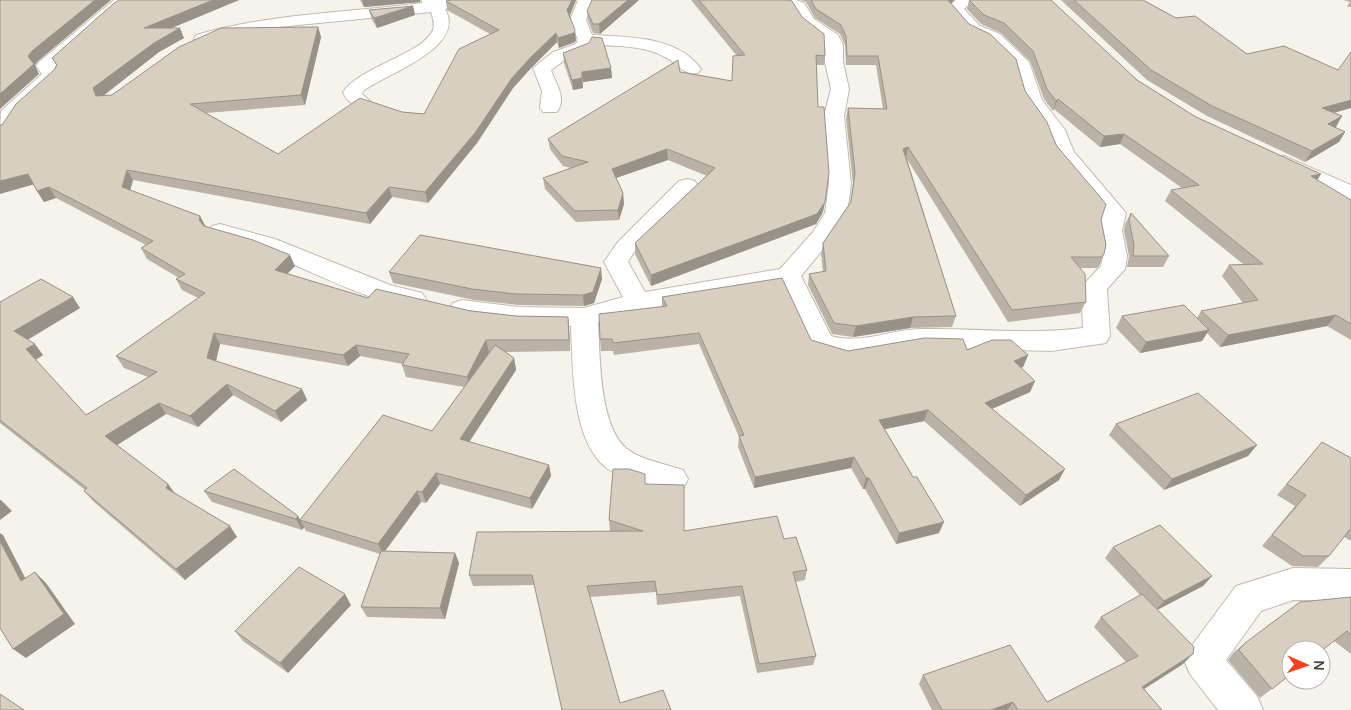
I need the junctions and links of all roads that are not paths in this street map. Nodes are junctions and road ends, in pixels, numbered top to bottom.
1 (126, 0) edge
2 (469, 0) edge
3 (586, 0) edge
4 (966, 0) edge
5 (796, 2) edge
6 (433, 4) edge
7 (586, 40) junction
8 (188, 45) edge
9 (692, 69) dead end
10 (361, 101) edge
11 (550, 108) dead end
12 (0, 130) edge
13 (1269, 155) edge
14 (686, 186) dead end
15 (1351, 193) edge
16 (218, 230) edge
17 (788, 275) junction
18 (638, 301) junction
19 (584, 317) junction
20 (672, 479) dead end
21 (1351, 585) edge
22 (1243, 710) edge

1 - 12 street
2 - 6 street
3 - 7 street
4 - 17 street
5 - 17 street
6 - 8 street
6 - 10 street
7 - 9 street
7 - 11 street
13 - 15 street
14 - 18 street
16 - 19 street
17 - 18 street
18 - 19 street
19 - 20 street
21 - 22 street

